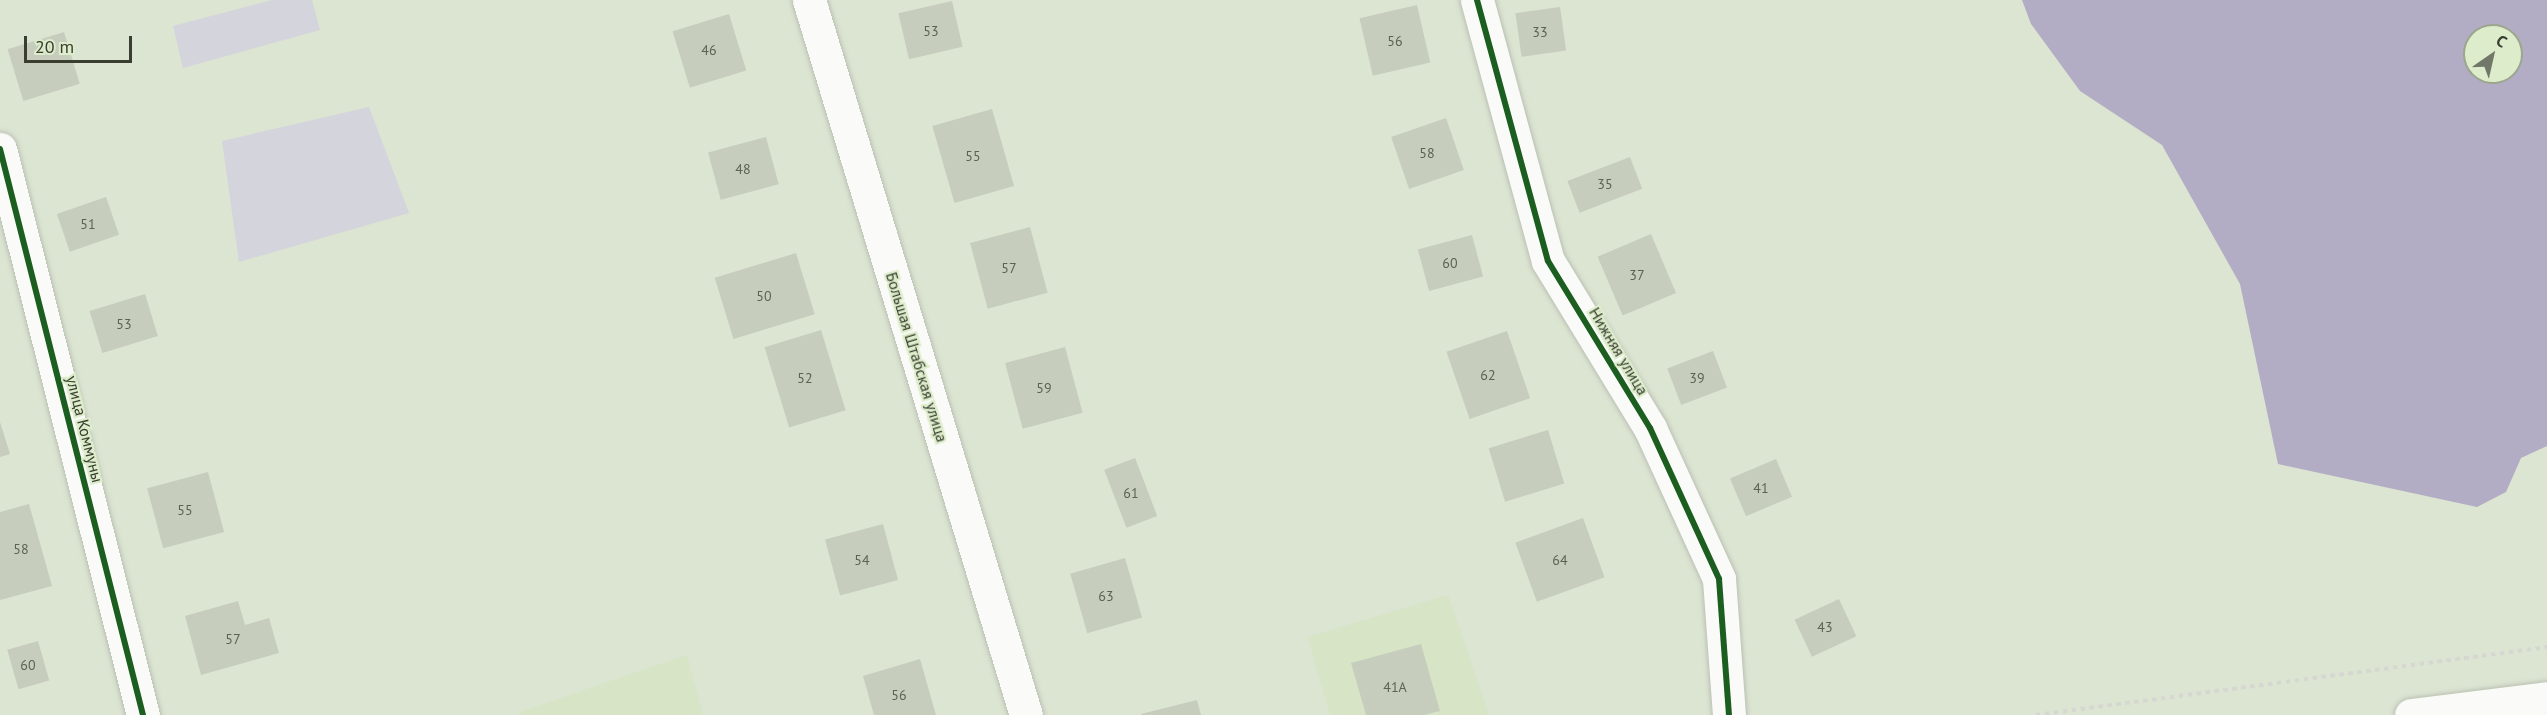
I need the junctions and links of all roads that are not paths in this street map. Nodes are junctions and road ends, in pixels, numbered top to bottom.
1 (809, 0) edge
2 (1477, 0) edge
3 (0, 149) edge
4 (2547, 698) edge
5 (143, 715) edge
6 (1026, 715) edge
7 (1729, 715) edge
8 (2411, 715) edge

1 - 6 street, Большая Штабская улица
2 - 7 street, Нижняя улица
3 - 5 street, улица Коммуны
4 - 8 street

